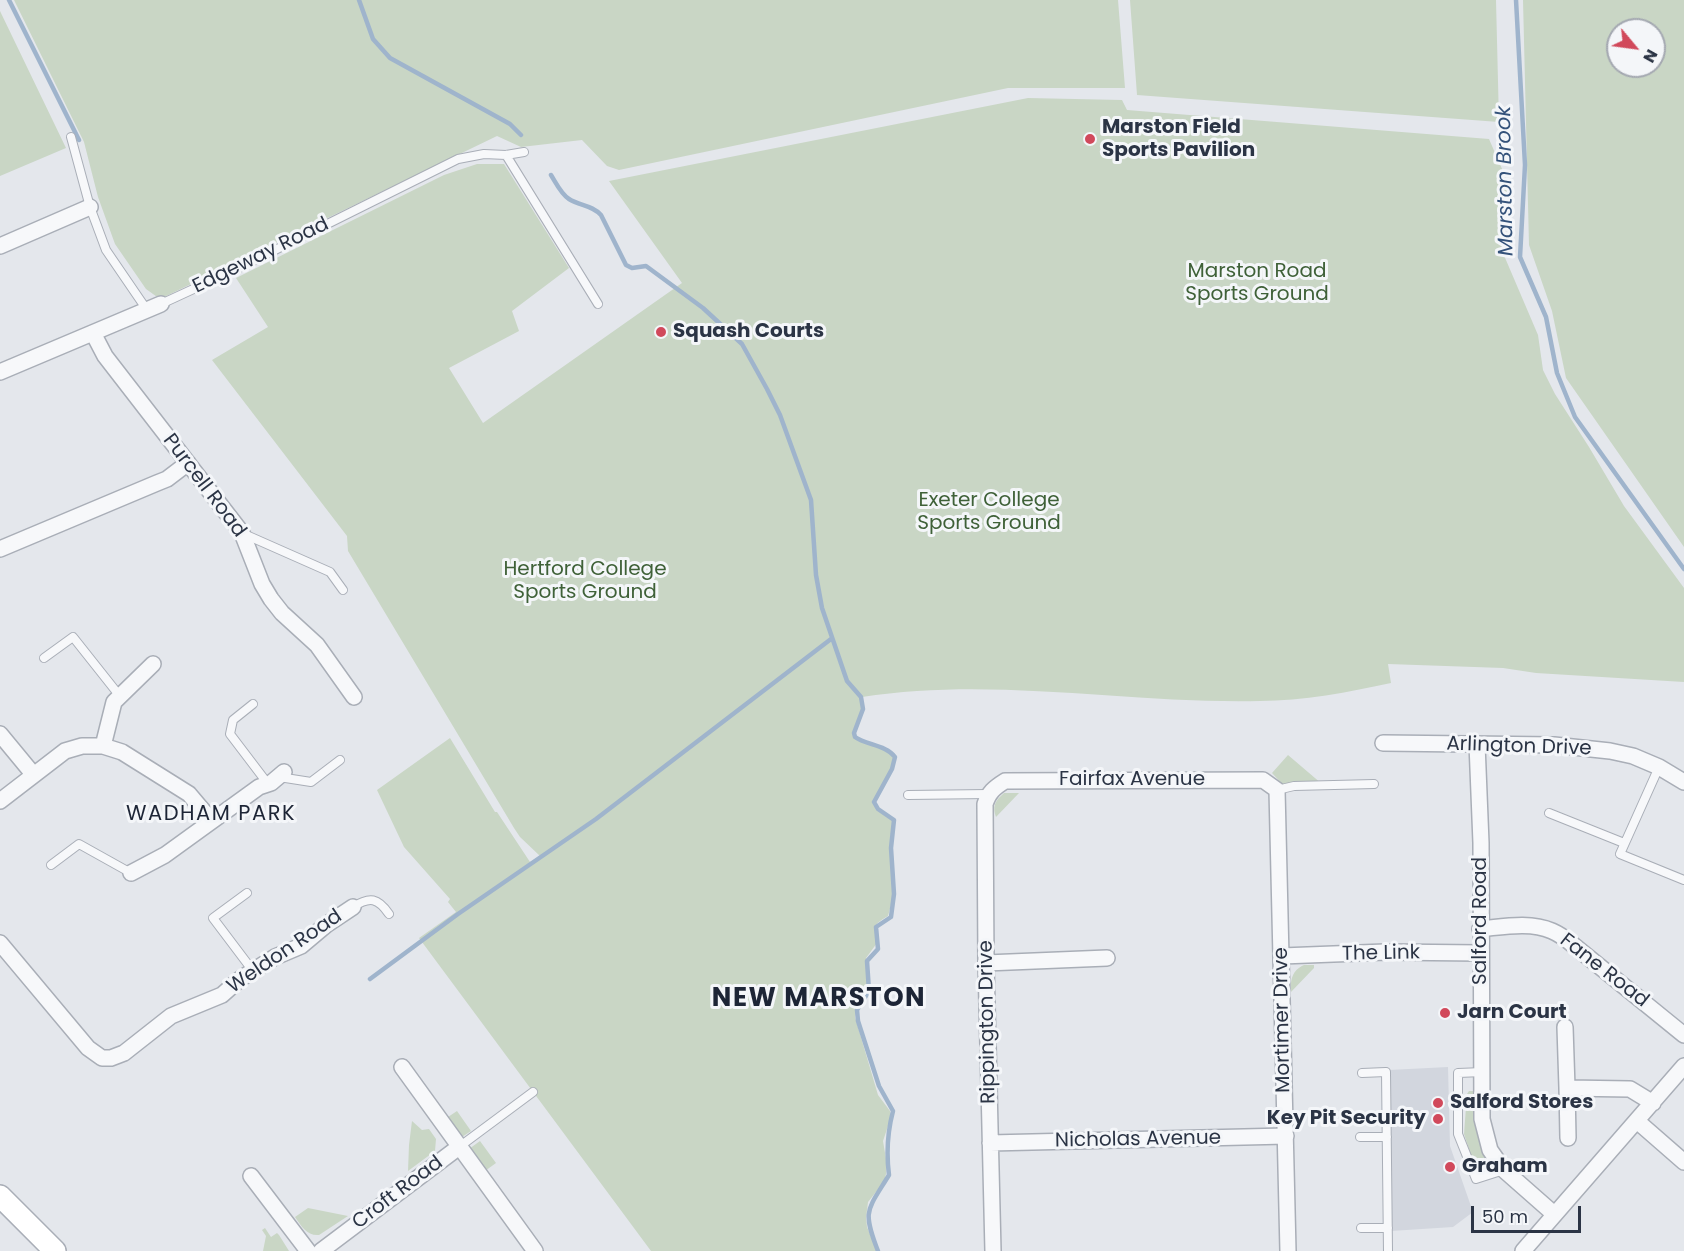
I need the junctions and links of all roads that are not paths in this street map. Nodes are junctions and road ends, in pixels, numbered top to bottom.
1 (71, 137) dead end
2 (524, 152) dead end
3 (506, 155) junction
4 (90, 207) junction
5 (0, 246) edge
6 (598, 304) dead end
7 (154, 307) junction
8 (93, 333) junction
9 (0, 372) edge
10 (188, 463) junction
11 (242, 533) junction
12 (0, 549) edge
13 (343, 590) dead end
14 (44, 658) dead end
15 (153, 664) dead end
16 (119, 695) junction
17 (354, 697) dead end
18 (253, 704) dead end
19 (0, 734) edge
20 (1383, 743) dead end
21 (1477, 744) junction
22 (103, 746) junction
23 (340, 760) dead end
24 (1659, 767) junction
25 (33, 774) junction
26 (276, 778) junction
27 (1684, 782) edge
28 (1374, 784) dead end
29 (1277, 790) junction
30 (988, 794) junction
31 (908, 795) dead end
32 (0, 801) edge
33 (1549, 813) dead end
34 (212, 820) junction
35 (1624, 843) junction
36 (51, 865) dead end
37 (131, 873) joint
38 (1684, 880) edge
39 (246, 893) dead end
40 (353, 907) joint
41 (389, 914) dead end
42 (1480, 929) junction
43 (0, 943) edge
44 (1480, 953) junction
45 (1282, 956) junction
46 (1107, 958) dead end
47 (986, 963) junction
48 (253, 971) junction
49 (1564, 1027) dead end
50 (1684, 1035) edge
51 (1684, 1066) edge
52 (402, 1067) dead end
53 (1483, 1072) junction
54 (1362, 1073) dead end
55 (1567, 1088) junction
56 (533, 1092) dead end
57 (1653, 1102) junction
58 (1637, 1121) junction
59 (1286, 1136) junction
60 (1360, 1137) dead end
61 (1387, 1137) junction
62 (1569, 1138) dead end
63 (990, 1143) junction
64 (459, 1147) junction
65 (1684, 1161) edge
66 (1504, 1170) junction
67 (251, 1176) dead end
68 (0, 1196) edge
69 (1554, 1214) junction
70 (1361, 1228) dead end
71 (1388, 1228) junction
72 (55, 1251) edge
73 (308, 1251) edge
74 (321, 1251) edge
75 (535, 1251) edge
76 (993, 1251) edge
77 (1288, 1251) edge
78 (1388, 1251) edge
79 (1523, 1251) edge

1 - 4 lane
2 - 3 lane, Edgeway Road
3 - 6 lane
3 - 7 lane, Edgeway Road
4 - 5 street
4 - 7 lane
7 - 8 street, Edgeway Road
8 - 9 street, Edgeway Road
8 - 10 street, Purcell Road
10 - 11 street, Purcell Road
10 - 12 street
11 - 13 lane
11 - 17 street, Purcell Road
14 - 16 lane
15 - 16 street
16 - 22 street
18 - 26 lane
19 - 25 street
20 - 21 street, Arlington Drive
21 - 24 street, Arlington Drive
21 - 42 street, Salford Road
22 - 25 street
22 - 34 street
23 - 26 lane
24 - 27 street, Arlington Drive
24 - 35 lane
25 - 32 street
26 - 34 street
28 - 29 lane
29 - 30 street, Fairfax Avenue
29 - 45 street, Mortimer Drive
30 - 31 lane
30 - 47 street, Rippington Drive
33 - 35 lane
34 - 37 street
35 - 38 lane
36 - 37 lane
39 - 48 lane
40 - 41 lane
40 - 48 street, Weldon Road
42 - 44 street, Salford Road
42 - 50 street, Fane Road
43 - 48 street, Weldon Road
44 - 45 street, The Link
44 - 53 street, Salford Road
45 - 59 street, Mortimer Drive
46 - 47 street
47 - 63 street, Rippington Drive
49 - 55 street
51 - 57 street
52 - 64 street
53 - 66 street, Salford Road
53 - 66 lane
54 - 61 lane
55 - 57 street
55 - 62 street
56 - 64 lane
57 - 58 street
58 - 65 street
58 - 69 street
59 - 63 street, Nicholas Avenue
59 - 77 street, Mortimer Drive
60 - 61 lane
61 - 71 lane
63 - 76 street, Rippington Drive
64 - 74 street, Croft Road
64 - 75 street, Croft Road
66 - 69 street, Salford Road
67 - 73 street
68 - 72 main road
69 - 79 street
70 - 71 lane
71 - 78 lane

